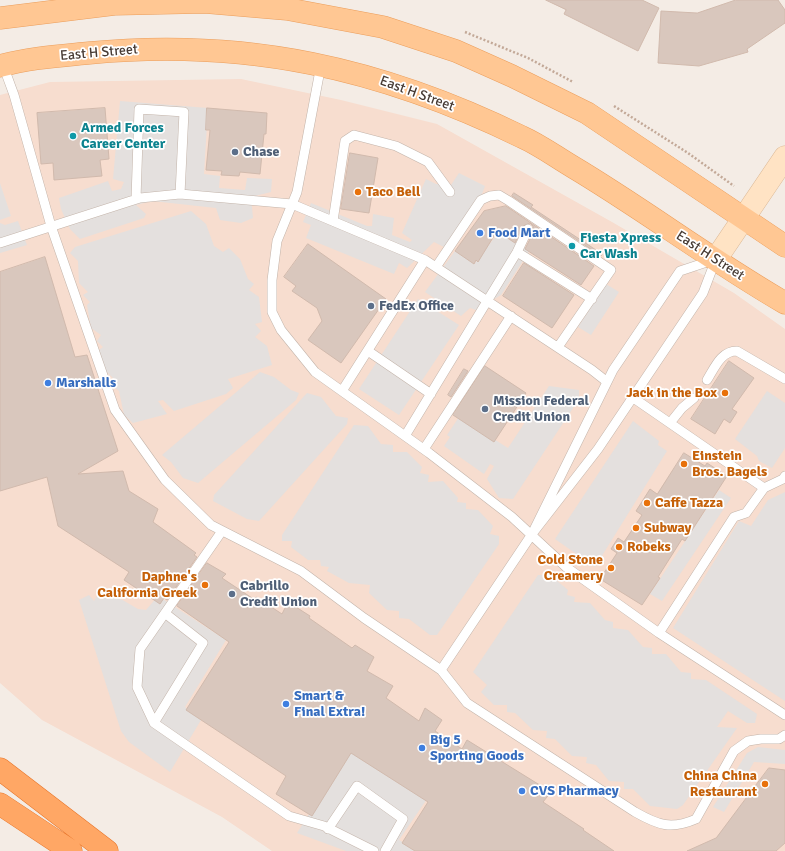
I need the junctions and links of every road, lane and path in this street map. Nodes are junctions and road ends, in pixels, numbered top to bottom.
1 (133, 2) edge
2 (0, 18) edge
3 (2, 65) edge
4 (321, 65) junction
5 (785, 157) edge
6 (450, 192) dead end
7 (180, 194) junction
8 (136, 199) junction
9 (292, 204) junction
10 (743, 217) junction
11 (332, 221) junction
12 (51, 226) junction
13 (528, 229) dead end
14 (0, 243) edge
15 (785, 246) edge
16 (517, 252) junction
17 (716, 259) junction
18 (425, 260) junction
19 (436, 267) junction
20 (592, 299) junction
21 (487, 300) junction
22 (785, 303) edge
23 (511, 316) junction
24 (558, 347) junction
25 (368, 351) junction
26 (785, 379) edge
27 (707, 380) dead end
28 (606, 381) junction
29 (342, 391) junction
30 (431, 394) junction
31 (632, 397) junction
32 (694, 398) dead end
33 (670, 423) junction
34 (405, 436) junction
35 (424, 449) junction
36 (785, 476) edge
37 (764, 488) junction
38 (222, 531) junction
39 (532, 534) junction
40 (166, 614) junction
41 (659, 633) junction
42 (441, 670) junction
43 (785, 715) edge
44 (154, 723) junction
45 (785, 735) edge
46 (0, 769) edge
47 (0, 804) edge
48 (328, 828) junction
49 (71, 851) edge
50 (107, 851) edge
51 (374, 851) edge
52 (385, 851) edge

1 - 2 main road
1 - 10 main road
3 - 4 main road, East H Street
3 - 12 lane
4 - 9 lane
4 - 17 main road, East H Street
5 - 10 street
6 - 11 lane
7 - 8 lane
7 - 8 lane
7 - 9 lane
8 - 12 lane
9 - 11 lane
9 - 29 lane
10 - 15 main road
10 - 17 street
11 - 18 lane
12 - 14 lane
12 - 38 lane
13 - 16 lane
16 - 20 lane
16 - 21 lane
17 - 22 main road, East H Street
17 - 28 lane
17 - 31 lane
18 - 19 lane
18 - 25 lane
19 - 20 lane
19 - 21 lane
20 - 24 lane
21 - 23 lane
21 - 30 lane
23 - 24 lane
23 - 35 lane
24 - 28 lane
25 - 29 lane
25 - 30 lane
26 - 27 lane
28 - 39 lane
29 - 34 lane
30 - 34 lane
31 - 33 lane
31 - 39 lane
32 - 33 lane
33 - 37 lane
34 - 35 lane
35 - 39 lane
36 - 37 lane
37 - 41 lane
38 - 40 lane
38 - 42 lane
39 - 41 lane
39 - 42 lane
40 - 44 lane
40 - 44 lane
41 - 43 lane
42 - 45 lane
44 - 48 lane
46 - 50 highway
47 - 49 highway
48 - 51 lane
48 - 52 lane

